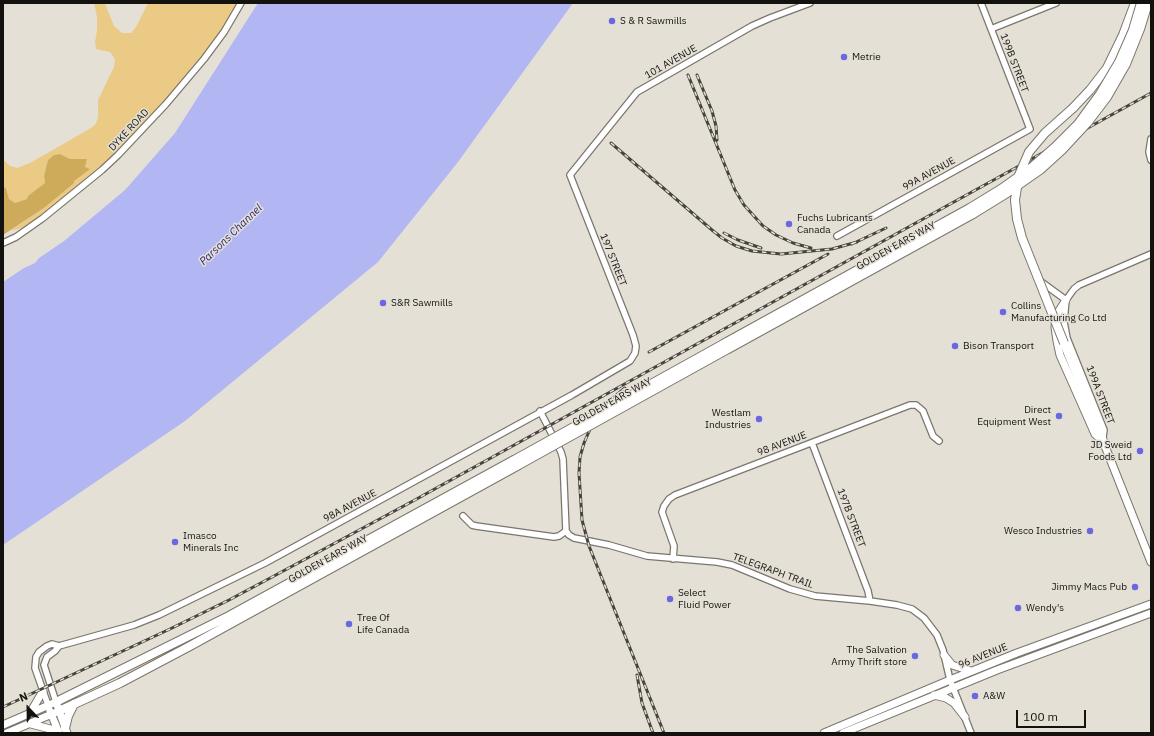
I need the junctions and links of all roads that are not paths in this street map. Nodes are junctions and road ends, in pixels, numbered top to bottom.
1 (241, 3) edge
2 (810, 3) edge
3 (981, 3) edge
4 (1056, 3) edge
5 (1135, 3) edge
6 (1141, 3) edge
7 (1148, 3) edge
8 (991, 29) junction
9 (1030, 129) joint
10 (1151, 139) edge
11 (1151, 160) edge
12 (570, 175) joint
13 (972, 211) junction
14 (837, 236) dead end
15 (3, 243) edge
16 (1151, 254) edge
17 (1038, 280) dead end
18 (1066, 300) junction
19 (635, 353) joint
20 (540, 411) junction
21 (939, 441) dead end
22 (1103, 441) junction
23 (812, 443) junction
24 (515, 463) junction
25 (463, 516) dead end
26 (566, 531) junction
27 (673, 559) junction
28 (1151, 562) edge
29 (870, 601) junction
30 (1151, 604) edge
31 (1151, 613) edge
32 (59, 646) junction
33 (944, 654) junction
34 (971, 672) junction
35 (950, 680) junction
36 (953, 687) junction
37 (43, 691) junction
38 (934, 695) junction
39 (52, 704) junction
40 (74, 704) junction
41 (30, 713) junction
42 (55, 713) junction
43 (965, 717) junction
44 (30, 724) junction
45 (3, 725) edge
46 (62, 731) edge
47 (7, 733) edge
48 (824, 733) edge
49 (843, 733) edge
50 (971, 733) edge

1 - 15 street, DYKE ROAD
2 - 12 street, 101 AVENUE
3 - 8 street, 199B STREET
4 - 8 street
5 - 22 highway, bridge
6 - 13 highway, GOLDEN EARS WAY, bridge
7 - 13 highway, GOLDEN EARS WAY, bridge
8 - 9 street, 199B STREET
9 - 14 street, 99A AVENUE
10 - 11 street
12 - 19 street, 197 STREET
13 - 24 highway, GOLDEN EARS WAY, bridge
16 - 18 street
17 - 18 street
18 - 22 street, 199A STREET
18 - 22 main road
19 - 20 street, 98A AVENUE
20 - 26 street
20 - 32 street, 98A AVENUE
21 - 23 street, 98 AVENUE
22 - 28 main road, 199A STREET
23 - 27 street, 98 AVENUE
23 - 29 street, 197B STREET
24 - 39 highway, GOLDEN EARS WAY
24 - 40 highway, GOLDEN EARS WAY
25 - 26 street
26 - 27 street, TELEGRAPH TRAIL
27 - 29 street, TELEGRAPH TRAIL
29 - 33 street, TELEGRAPH TRAIL
30 - 34 main road, 96 AVENUE
31 - 36 main road, 96 AVENUE
32 - 37 street, 98A AVENUE
32 - 39 street
33 - 34 main road
33 - 35 street, TELEGRAPH TRAIL
34 - 35 main road, 96 AVENUE
35 - 36 street, TELEGRAPH TRAIL
35 - 48 main road, 96 AVENUE
36 - 38 main road, 96 AVENUE
36 - 43 street, TELEGRAPH TRAIL
37 - 39 street, 98A AVENUE
37 - 41 main road
38 - 43 main road
38 - 49 main road, 96 AVENUE
39 - 41 main road, GOLDEN EARS WAY
39 - 42 main road
40 - 42 highway, GOLDEN EARS WAY
40 - 46 highway
41 - 45 main road, GOLDEN EARS WAY
42 - 44 main road, GOLDEN EARS WAY
42 - 46 main road
43 - 50 street, TELEGRAPH TRAIL
44 - 46 main road
44 - 47 main road, GOLDEN EARS WAY

